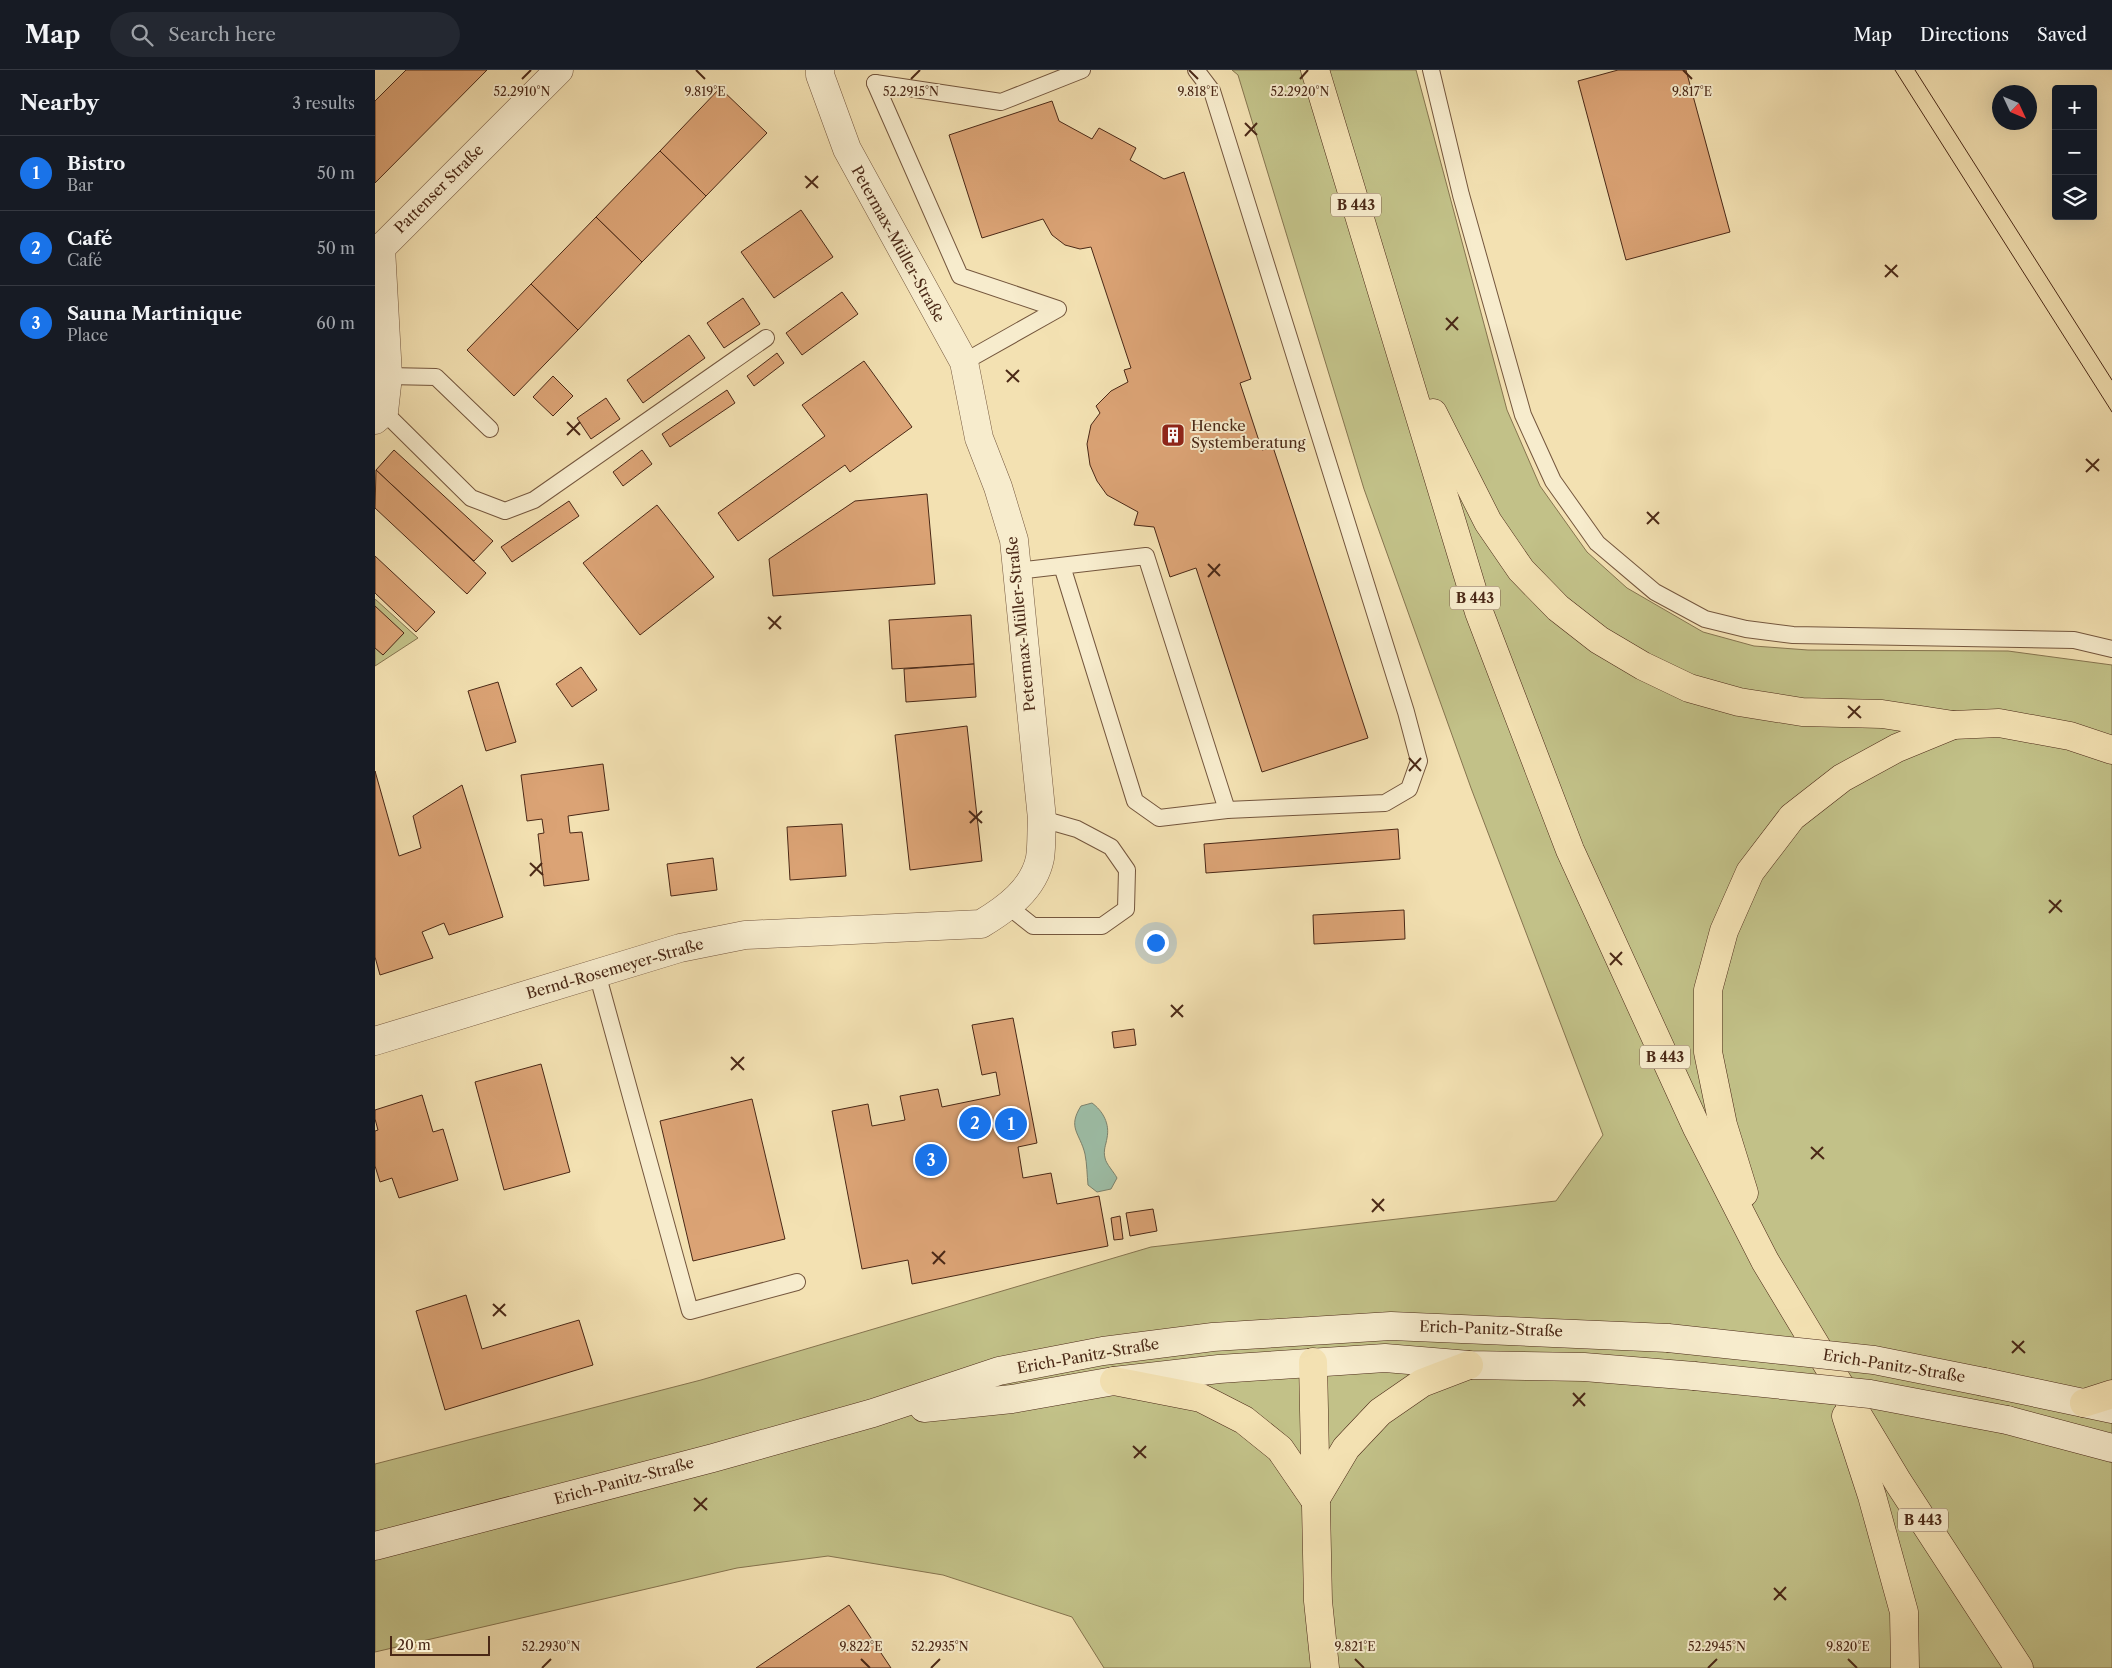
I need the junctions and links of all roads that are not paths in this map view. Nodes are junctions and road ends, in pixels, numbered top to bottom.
1 (559, 70) edge
2 (821, 70) edge
3 (1082, 70) edge
4 (1196, 70) edge
5 (1315, 70) edge
6 (1431, 70) edge
7 (378, 244) edge
8 (766, 338) dead end
9 (1396, 340) junction
10 (964, 362) junction
11 (388, 376) junction
12 (379, 416) edge
13 (490, 429) dead end
14 (1063, 566) junction
15 (1017, 572) junction
16 (2112, 649) edge
17 (1953, 725) junction
18 (2112, 750) edge
19 (1227, 810) junction
20 (1042, 819) junction
21 (1039, 859) joint
22 (1009, 906) junction
23 (597, 973) junction
24 (375, 1041) edge
25 (1765, 1261) junction
26 (797, 1282) dead end
27 (1311, 1329) junction
28 (1313, 1362) junction
29 (1469, 1365) junction
30 (1830, 1370) junction
31 (1114, 1382) junction
32 (2112, 1394) edge
33 (2084, 1403) junction
34 (2112, 1409) edge
35 (873, 1413) junction
36 (2112, 1448) edge
37 (1315, 1500) junction
38 (375, 1546) edge
39 (1325, 1668) edge
40 (1905, 1668) edge
41 (2019, 1668) edge

1 - 7 street, Pattenser Straße
2 - 10 street, Petermax-Müller-Straße
3 - 10 lane
4 - 19 lane
5 - 9 main road, B 443
6 - 16 lane
7 - 11 street, Pattenser Straße
8 - 12 lane
9 - 17 main road
9 - 25 main road, B 443
10 - 15 street, Petermax-Müller-Straße
11 - 12 street, Pattenser Straße
11 - 13 lane
14 - 15 lane
14 - 19 lane
14 - 19 lane
15 - 20 street, Petermax-Müller-Straße
17 - 18 main road
17 - 25 main road
20 - 21 street, Petermax-Müller-Straße
20 - 22 lane
21 - 22 street, Bernd-Rosemeyer-Straße
22 - 23 street, Bernd-Rosemeyer-Straße
23 - 24 street, Bernd-Rosemeyer-Straße
23 - 26 lane
25 - 30 main road, B 443
27 - 28 street
27 - 33 street, Erich-Panitz-Straße, bridge
27 - 35 street, Erich-Panitz-Straße
28 - 29 street, Erich-Panitz-Straße
28 - 31 street, Erich-Panitz-Straße
28 - 37 main road
29 - 36 street, Erich-Panitz-Straße, bridge
29 - 37 main road
30 - 40 main road
30 - 41 main road, B 443
31 - 35 street, Erich-Panitz-Straße
31 - 37 main road
32 - 33 main road
33 - 34 street, Erich-Panitz-Straße
35 - 38 street, Erich-Panitz-Straße
37 - 39 main road

